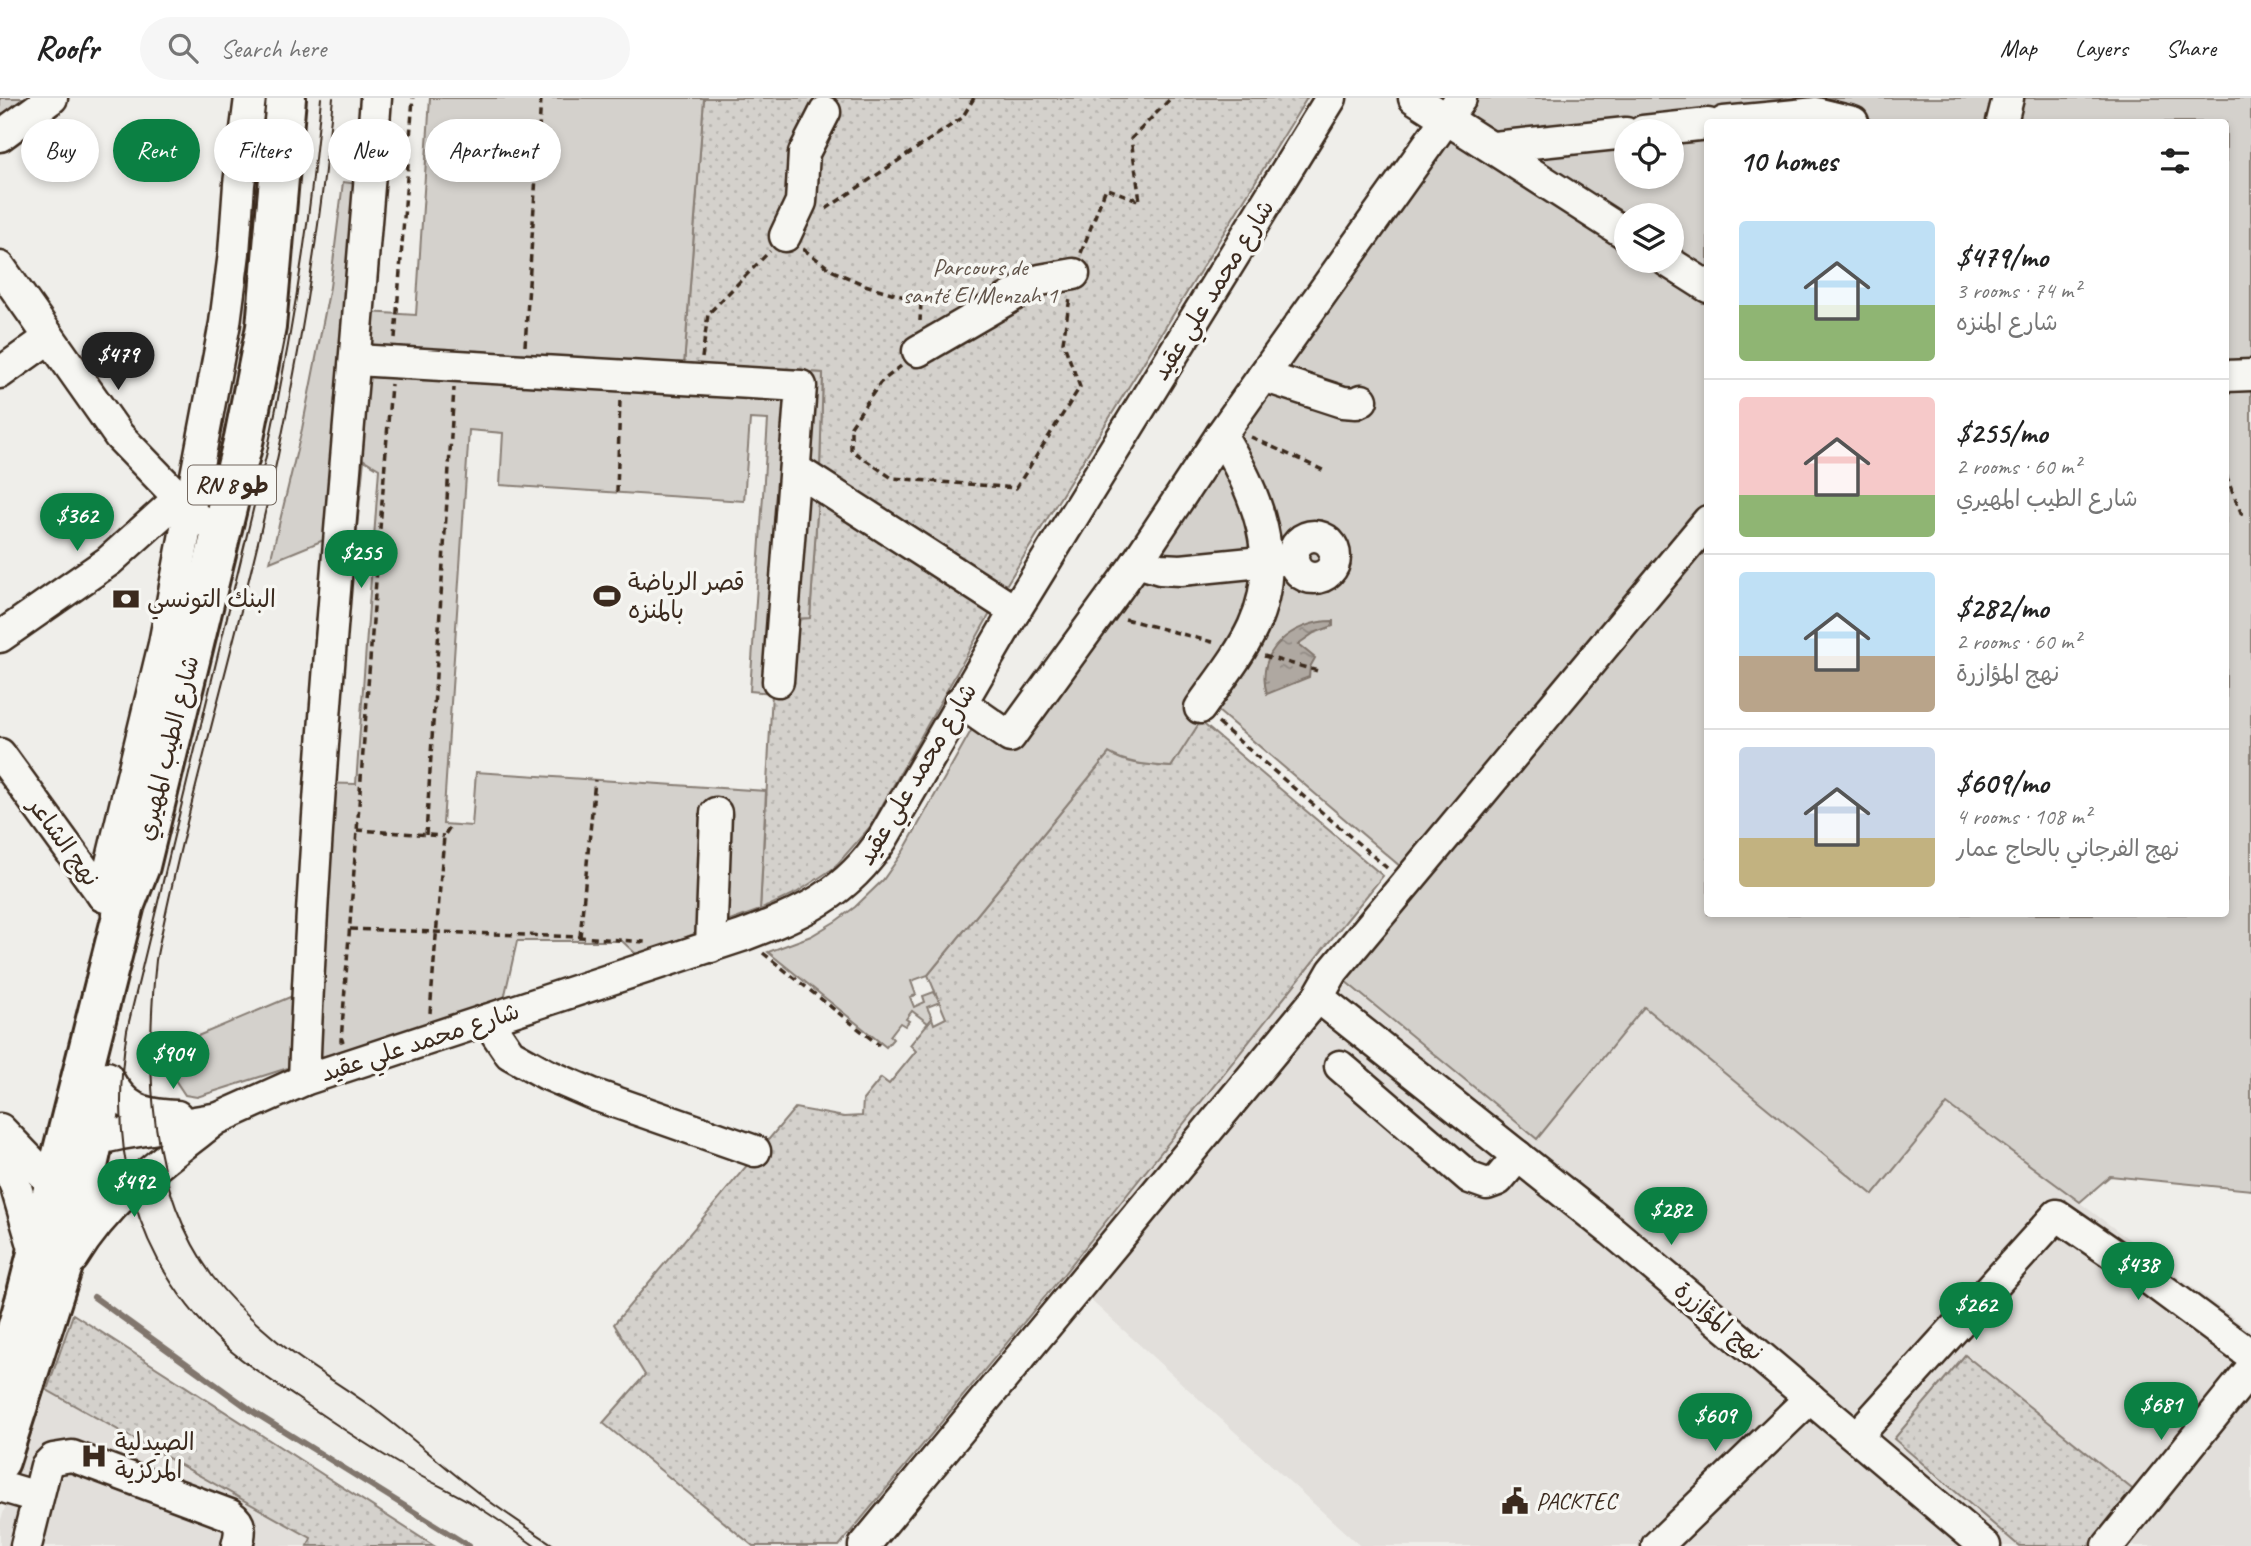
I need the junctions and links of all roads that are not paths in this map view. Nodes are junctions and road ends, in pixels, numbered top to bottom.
1 (52, 98) edge
2 (250, 98) edge
3 (286, 98) edge
4 (376, 98) edge
5 (1331, 98) edge
6 (1413, 98) edge
7 (2008, 98) edge
8 (1454, 108) edge
9 (825, 112) dead end
10 (1755, 119) edge
11 (1841, 119) edge
12 (2003, 119) edge
13 (1704, 124) edge
14 (1684, 127) edge
15 (1614, 134) edge
16 (0, 136) edge
17 (1493, 147) junction
18 (1614, 226) edge
19 (785, 236) road end
20 (0, 267) edge
21 (1684, 272) edge
22 (1074, 274) road end
23 (1704, 284) edge
24 (48, 338) junction
25 (918, 351) road end
26 (356, 360) junction
27 (0, 373) edge
28 (2251, 375) edge
29 (1263, 376) junction
30 (2229, 376) edge
31 (1362, 400) dead end
32 (1221, 435) junction
33 (795, 469) junction
34 (184, 505) junction
35 (1704, 526) edge
36 (220, 535) junction
37 (1279, 561) junction
38 (1137, 562) junction
39 (1014, 611) junction
40 (0, 637) edge
41 (778, 681) dead end
42 (960, 702) junction
43 (1200, 708) road end
44 (0, 754) edge
45 (716, 813) dead end
46 (124, 904) junction
47 (711, 947) junction
48 (1318, 997) junction
49 (487, 1020) junction
50 (1340, 1066) dead end
51 (107, 1077) junction
52 (304, 1080) junction
53 (226, 1115) junction
54 (0, 1129) edge
55 (78, 1143) junction
56 (0, 1150) edge
57 (755, 1151) dead end
58 (1518, 1156) junction
59 (55, 1186) junction
60 (74, 1231) junction
61 (36, 1255) junction
62 (45, 1319) junction
63 (2251, 1355) edge
64 (2251, 1369) edge
65 (1, 1383) edge
66 (1810, 1398) junction
67 (1857, 1436) junction
68 (0, 1461) edge
69 (0, 1486) edge
70 (37, 1497) junction
71 (26, 1546) edge
72 (237, 1546) edge
73 (864, 1546) edge
74 (1657, 1546) edge
75 (1985, 1546) edge
76 (2108, 1546) edge

1 - 16 street
2 - 34 street
3 - 36 main road, شارع الطيب المهيري / RN 8 طو
4 - 26 street
5 - 39 street, شارع محمد علي عقيد
6 - 8 street
7 - 12 street
8 - 17 street
8 - 29 street
9 - 19 street
10 - 11 street
13 - 14 street
15 - 17 street
17 - 18 street
20 - 24 street
21 - 23 street
22 - 25 street
24 - 27 street
24 - 34 street
26 - 33 street
26 - 52 street
28 - 30 street
29 - 31 street
29 - 32 street
32 - 37 street
32 - 38 street
33 - 39 street
33 - 41 street
34 - 36 street
34 - 40 street
34 - 46 street
35 - 48 street
36 - 46 main road, شارع الطيب المهيري / RN 8 طو
37 - 38 street
37 - 43 street
38 - 42 street
39 - 42 street, شارع محمد علي عقيد
42 - 47 street, شارع محمد علي عقيد
44 - 46 street, نهج الشاعر
45 - 47 street
46 - 51 main road
46 - 55 main road, شارع الطيب المهيري / RN 8 طو
47 - 49 street, شارع محمد علي عقيد
48 - 58 street, نهج المؤازرة
48 - 73 street
49 - 52 street, شارع محمد علي عقيد
49 - 57 street
50 - 58 street
51 - 53 street
51 - 55 main road
52 - 53 street, شارع محمد علي عقيد
53 - 55 street, شارع محمد علي عقيد
53 - 62 street
54 - 59 street
55 - 59 main road, شارع الطيب المهيري / RN 8 طو
55 - 60 main road
56 - 61 street
58 - 66 street, نهج المؤازرة
59 - 60 street
59 - 61 main road, شارع الطيب المهيري / RN 8 طو
60 - 62 main road
61 - 65 main road, شارع الطيب المهيري / RN 8 طو
62 - 68 main road
63 - 67 street
64 - 76 street
66 - 67 street, نهج المؤازرة
66 - 74 street
67 - 75 street, نهج المؤازرة
69 - 70 street
70 - 71 street
70 - 72 street

